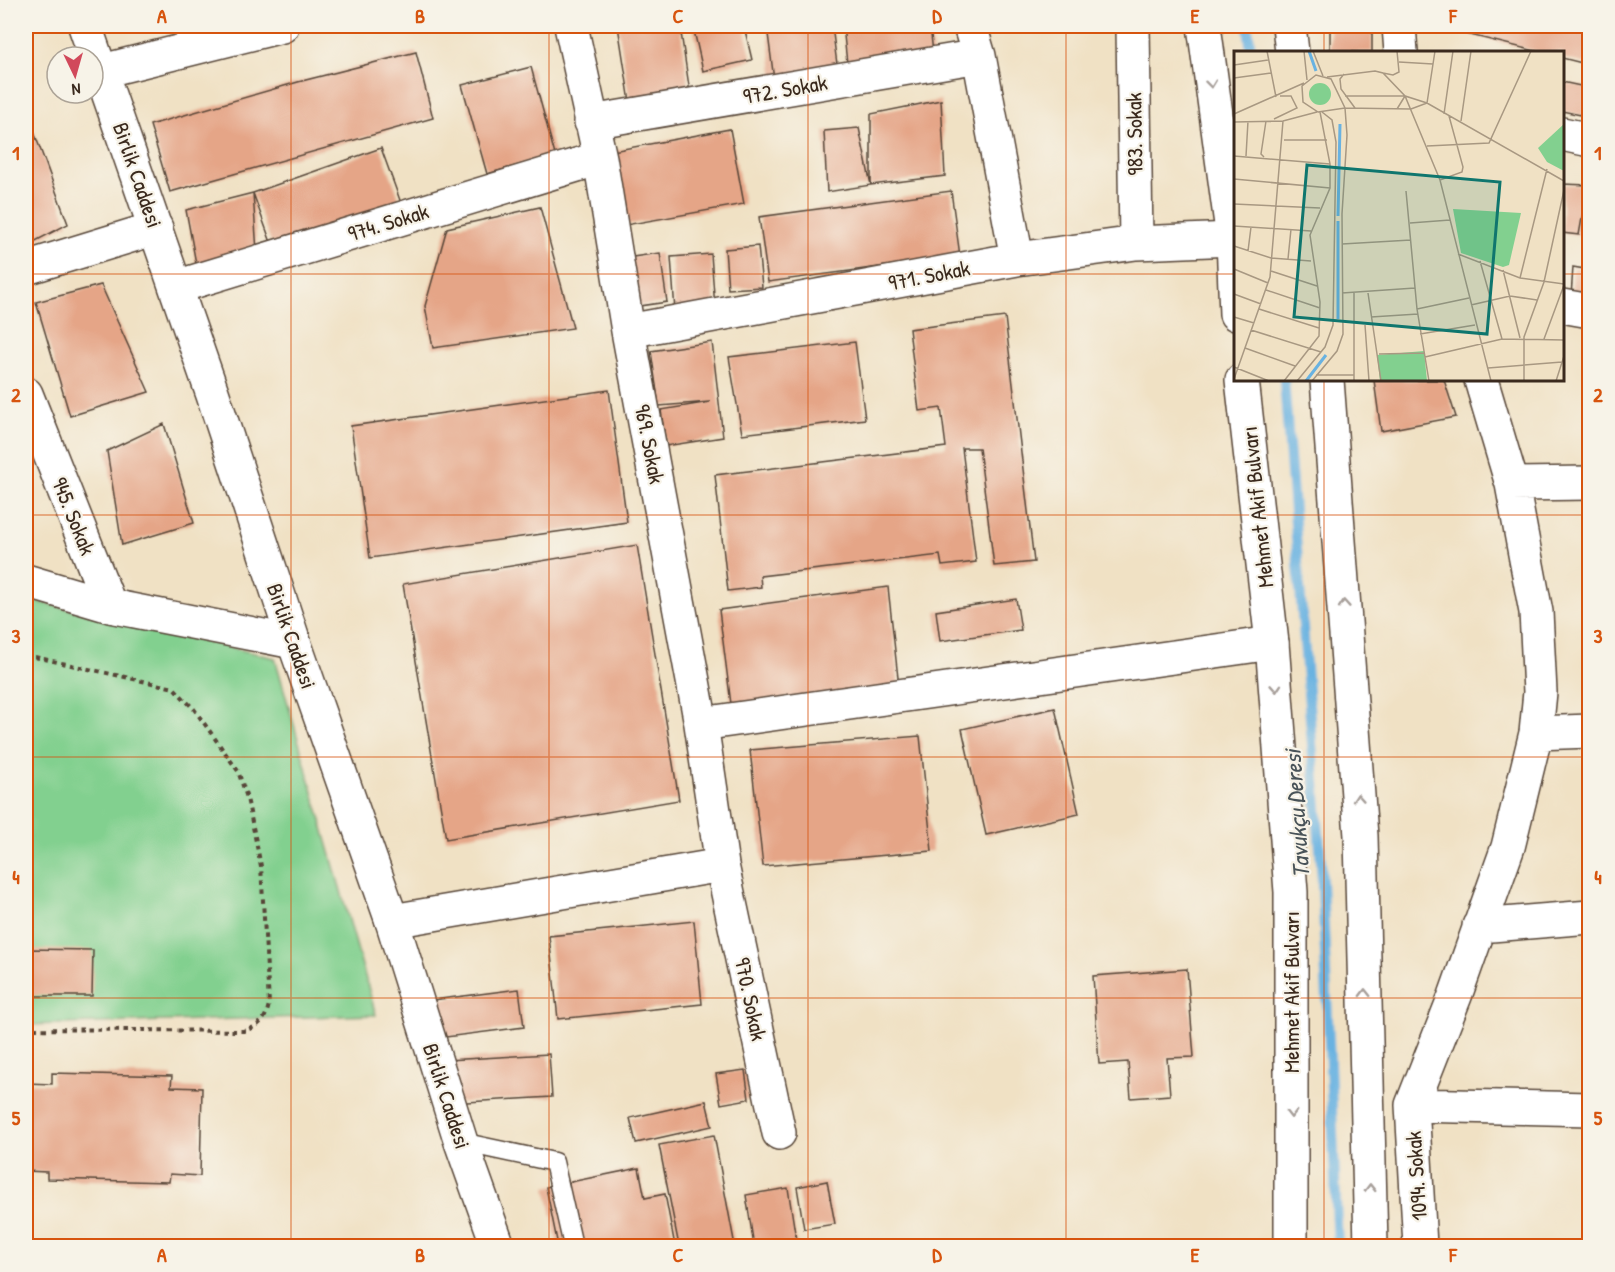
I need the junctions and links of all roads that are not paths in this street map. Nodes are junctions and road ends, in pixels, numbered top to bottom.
1 (85, 26) edge
2 (282, 26) edge
3 (571, 26) edge
4 (970, 26) edge
5 (1133, 26) edge
6 (1204, 26) edge
7 (1289, 26) edge
8 (1399, 26) edge
9 (92, 45) edge
10 (1292, 51) edge
11 (1401, 51) edge
12 (979, 56) junction
13 (105, 70) edge
14 (105, 80) edge
15 (591, 122) junction
16 (1564, 134) edge
17 (1590, 140) edge
18 (600, 158) junction
19 (156, 228) junction
20 (1233, 239) junction
21 (1136, 243) junction
22 (1017, 259) junction
23 (1234, 264) edge
24 (26, 268) edge
25 (176, 287) junction
26 (1564, 306) edge
27 (1590, 311) edge
28 (628, 331) junction
29 (1242, 381) edge
30 (1327, 381) edge
31 (1481, 381) edge
32 (26, 394) edge
33 (1590, 483) edge
34 (1512, 484) junction
35 (26, 581) edge
36 (110, 606) junction
37 (294, 642) junction
38 (1272, 643) junction
39 (702, 724) junction
40 (1590, 731) edge
41 (1536, 733) junction
42 (722, 865) junction
43 (1590, 917) edge
44 (392, 921) junction
45 (1479, 926) junction
46 (1412, 1104) junction
47 (1590, 1109) edge
48 (779, 1133) dead end
49 (461, 1142) junction
50 (496, 1246) edge
51 (573, 1246) edge
52 (1291, 1246) edge
53 (1371, 1246) edge
54 (1420, 1246) edge

1 - 9 street, Birlik Caddesi
2 - 13 street
3 - 15 street, 969. Sokak
4 - 12 street
5 - 21 street, 983. Sokak
6 -> 20 street
7 - 10 street
8 - 11 street
12 - 15 street, 972. Sokak
12 - 22 street
14 - 19 street, Birlik Caddesi
15 - 18 street, 969. Sokak
16 - 17 street
18 - 25 street, 974. Sokak
18 - 28 street, 969. Sokak
19 - 24 street
19 - 25 street, Birlik Caddesi
20 - 21 street, 971. Sokak
20 - 23 street
21 - 22 street, 971. Sokak
22 - 28 street, 971. Sokak
25 - 37 street, Birlik Caddesi
26 - 27 street
28 - 39 street, 969. Sokak
29 - 38 street, Mehmet Akif Bulvarı
53 -> 30 street
31 - 34 street
32 - 36 street, 945. Sokak
33 - 34 street
34 - 41 street
35 - 36 street
36 - 37 street
37 - 44 street, Birlik Caddesi
38 - 39 street
38 -> 52 street, Mehmet Akif Bulvarı
39 - 42 street, 969. Sokak
40 - 41 street
41 - 45 street
42 - 44 street
42 - 48 street, 970. Sokak
43 - 45 street
44 - 49 street, Birlik Caddesi
45 - 46 street
46 - 47 street
46 - 54 street, 1094. Sokak
49 - 50 street, Birlik Caddesi
49 - 51 lane

